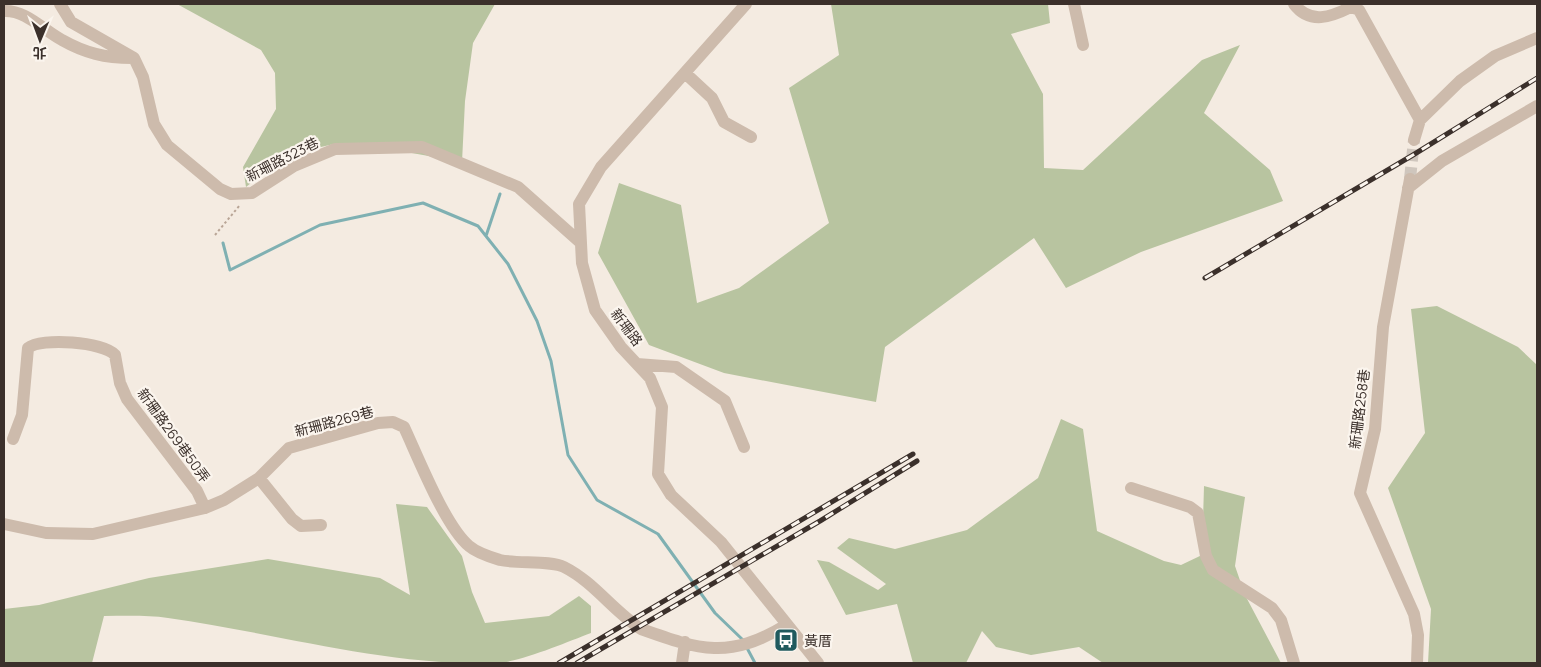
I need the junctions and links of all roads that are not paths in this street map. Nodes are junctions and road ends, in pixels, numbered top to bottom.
1 (60, 4) edge
2 (746, 4) edge
3 (1074, 4) edge
4 (1294, 4) edge
5 (1360, 7) edge
6 (4, 11) edge
7 (1537, 38) edge
8 (1083, 44) dead end
9 (134, 58) junction
10 (685, 74) junction
11 (1537, 106) edge
12 (1420, 120) junction
13 (752, 138) dead end
14 (1414, 140) tunnel mouth
15 (581, 243) junction
16 (637, 364) junction
17 (13, 439) dead end
18 (744, 447) dead end
19 (259, 478) junction
20 (1131, 488) dead end
21 (205, 508) junction
22 (4, 524) edge
23 (321, 525) dead end
24 (786, 625) junction
25 (685, 642) junction
26 (682, 663) edge
27 (818, 663) edge
28 (1294, 663) edge
29 (1417, 663) edge

1 - 9 street
2 - 10 street, 新珊路
3 - 8 street
4 - 5 street
5 - 12 street
6 - 9 street
7 - 12 street
9 - 15 street, 新珊路323巷
10 - 13 street
10 - 15 street, 新珊路
11 - 29 street, 新珊路258巷
12 - 14 street
15 - 16 street, 新珊路
16 - 18 street
16 - 24 street, 新珊路
17 - 21 street, 新珊路269巷50弄
19 - 21 street, 新珊路269巷
19 - 23 street
19 - 25 street, 新珊路269巷
20 - 28 street
21 - 22 street, 新珊路269巷
24 - 25 street, 新珊路269巷
24 - 27 street, 新珊路
25 - 26 street

